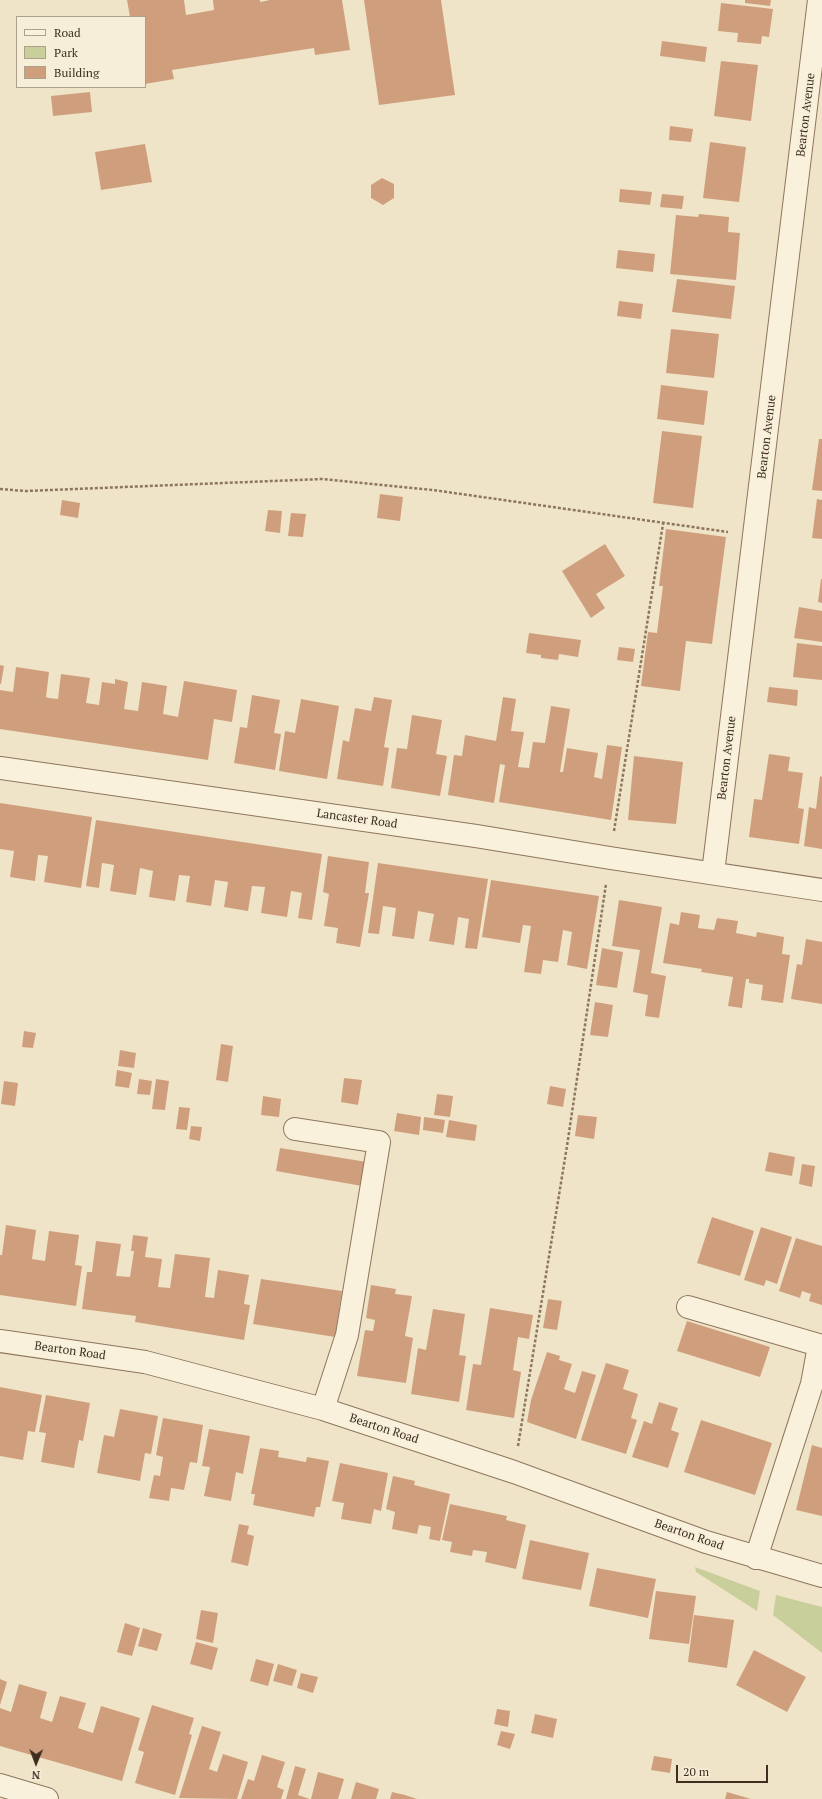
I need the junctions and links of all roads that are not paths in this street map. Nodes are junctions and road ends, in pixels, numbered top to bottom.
1 (819, 0) edge
2 (815, 92) edge
3 (0, 768) edge
4 (713, 873) junction
5 (822, 890) edge
6 (295, 1128) dead end
7 (688, 1307) dead end
8 (0, 1341) edge
9 (820, 1346) edge
10 (323, 1409) junction
11 (756, 1558) junction
12 (822, 1576) edge
13 (0, 1785) edge
14 (48, 1799) edge

1 - 2 street, Bearton Avenue
2 - 4 street, Bearton Avenue
3 - 4 street, Lancaster Road
4 - 5 street, Lancaster Road
6 - 10 street
7 - 9 street
8 - 10 street, Bearton Road
9 - 11 street
10 - 11 street, Bearton Road
11 - 12 street, Bearton Road
13 - 14 street

